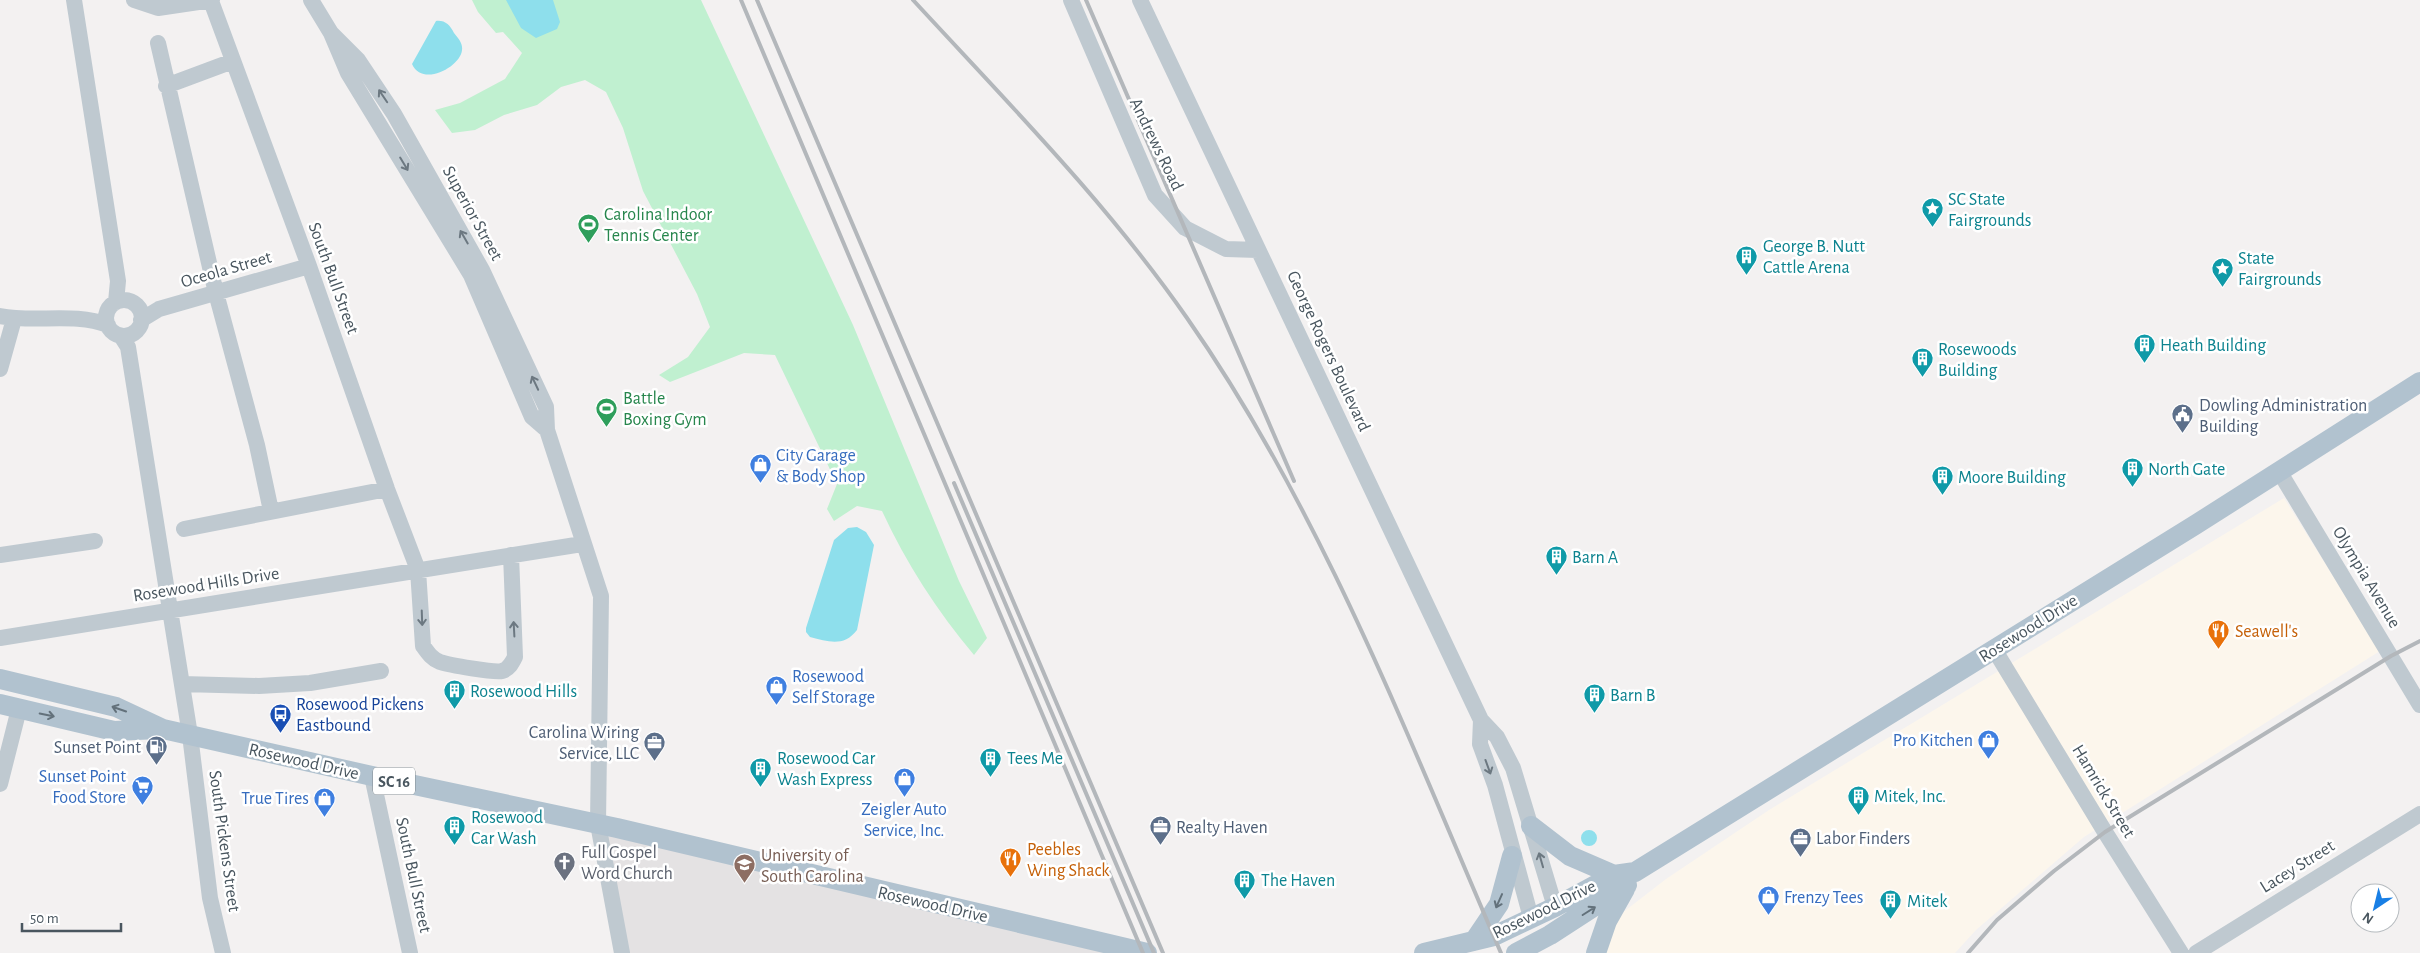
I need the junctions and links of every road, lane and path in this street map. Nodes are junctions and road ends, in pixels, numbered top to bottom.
1 (74, 0) edge
2 (134, 0) edge
3 (212, 0) edge
4 (311, 0) edge
5 (1070, 0) edge
6 (1140, 0) edge
7 (158, 43) dead end
8 (233, 61) junction
9 (166, 86) junction
10 (1258, 250) junction
11 (309, 266) junction
12 (216, 293) junction
13 (7, 317) edge
14 (124, 317) junction
15 (0, 369) edge
16 (2420, 382) edge
17 (2278, 470) junction
18 (386, 489) junction
19 (271, 511) junction
20 (184, 529) dead end
21 (94, 541) dead end
22 (582, 544) junction
23 (0, 555) edge
24 (510, 555) junction
25 (418, 570) junction
26 (170, 609) junction
27 (0, 638) edge
28 (1994, 649) junction
29 (382, 671) dead end
30 (0, 679) edge
31 (182, 684) junction
32 (2420, 706) edge
33 (9, 707) edge
34 (1481, 720) junction
35 (163, 728) junction
36 (190, 735) junction
37 (372, 776) junction
38 (0, 784) edge
39 (2420, 814) edge
40 (598, 824) junction
41 (1531, 826) junction
42 (1512, 856) junction
43 (1625, 877) junction
44 (1554, 907) junction
45 (1531, 918) junction
46 (1474, 941) junction
47 (1552, 944) edge
48 (223, 953) edge
49 (410, 953) edge
50 (622, 953) edge
51 (1147, 953) edge
52 (1424, 953) edge
53 (1516, 953) edge
54 (1596, 953) edge
55 (2181, 953) edge
56 (2196, 953) edge

1 - 14 street
2 - 3 street
3 - 8 street, South Bull Street
4 - 22 street, Superior Street
5 - 10 street, Andrews Road
6 - 10 street, George Rogers Boulevard
7 - 9 street
8 - 9 street
8 - 11 street, South Bull Street
9 - 12 street
10 - 34 street, George Rogers Boulevard
11 - 12 street, Oceola Street
11 - 18 street, South Bull Street
12 - 14 street, Oceola Street
12 - 19 street
13 - 14 street, Oceola Street
13 - 15 street
14 - 26 street
16 - 17 main road, Rosewood Drive
17 - 28 main road, Rosewood Drive
17 - 32 street, Olympia Avenue
18 - 19 street
18 - 25 street, South Bull Street
19 - 20 street
21 - 23 street
22 - 24 street, Rosewood Hills Drive
22 - 40 street, Superior Street
24 - 25 street, Rosewood Hills Drive
25 -> 24 street
25 - 26 street, Rosewood Hills Drive
26 - 27 street, Rosewood Hills Drive
26 - 31 street
28 - 43 main road, Rosewood Drive
28 - 55 street, Hamrick Street
29 - 31 street
35 -> 30 main road, Rosewood Drive / SC 16
31 - 36 street
33 -> 35 main road, Rosewood Drive / SC 16
33 - 38 street
34 - 41 street, George Rogers Boulevard
34 -> 42 street, George Rogers Boulevard
35 - 36 main road, Rosewood Drive / SC 16
36 - 37 main road, Rosewood Drive / SC 16
36 - 48 street, South Pickens Street
37 - 40 main road, Rosewood Drive / SC 16
37 - 49 street, South Bull Street
39 - 56 street, Lacey Street
40 - 50 street, Superior Street
40 - 51 main road, Rosewood Drive / SC 16
41 - 43 main road
44 -> 41 street, George Rogers Boulevard
42 - 45 street, George Rogers Boulevard
42 -> 46 main road
43 - 44 main road, Rosewood Drive
47 -> 43 main road, Rosewood Drive
43 - 54 main road
44 - 45 main road, Rosewood Drive
44 - 47 main road
45 - 46 main road, Rosewood Drive
45 - 47 main road
46 - 52 main road, Rosewood Drive
47 - 53 main road, Rosewood Drive

